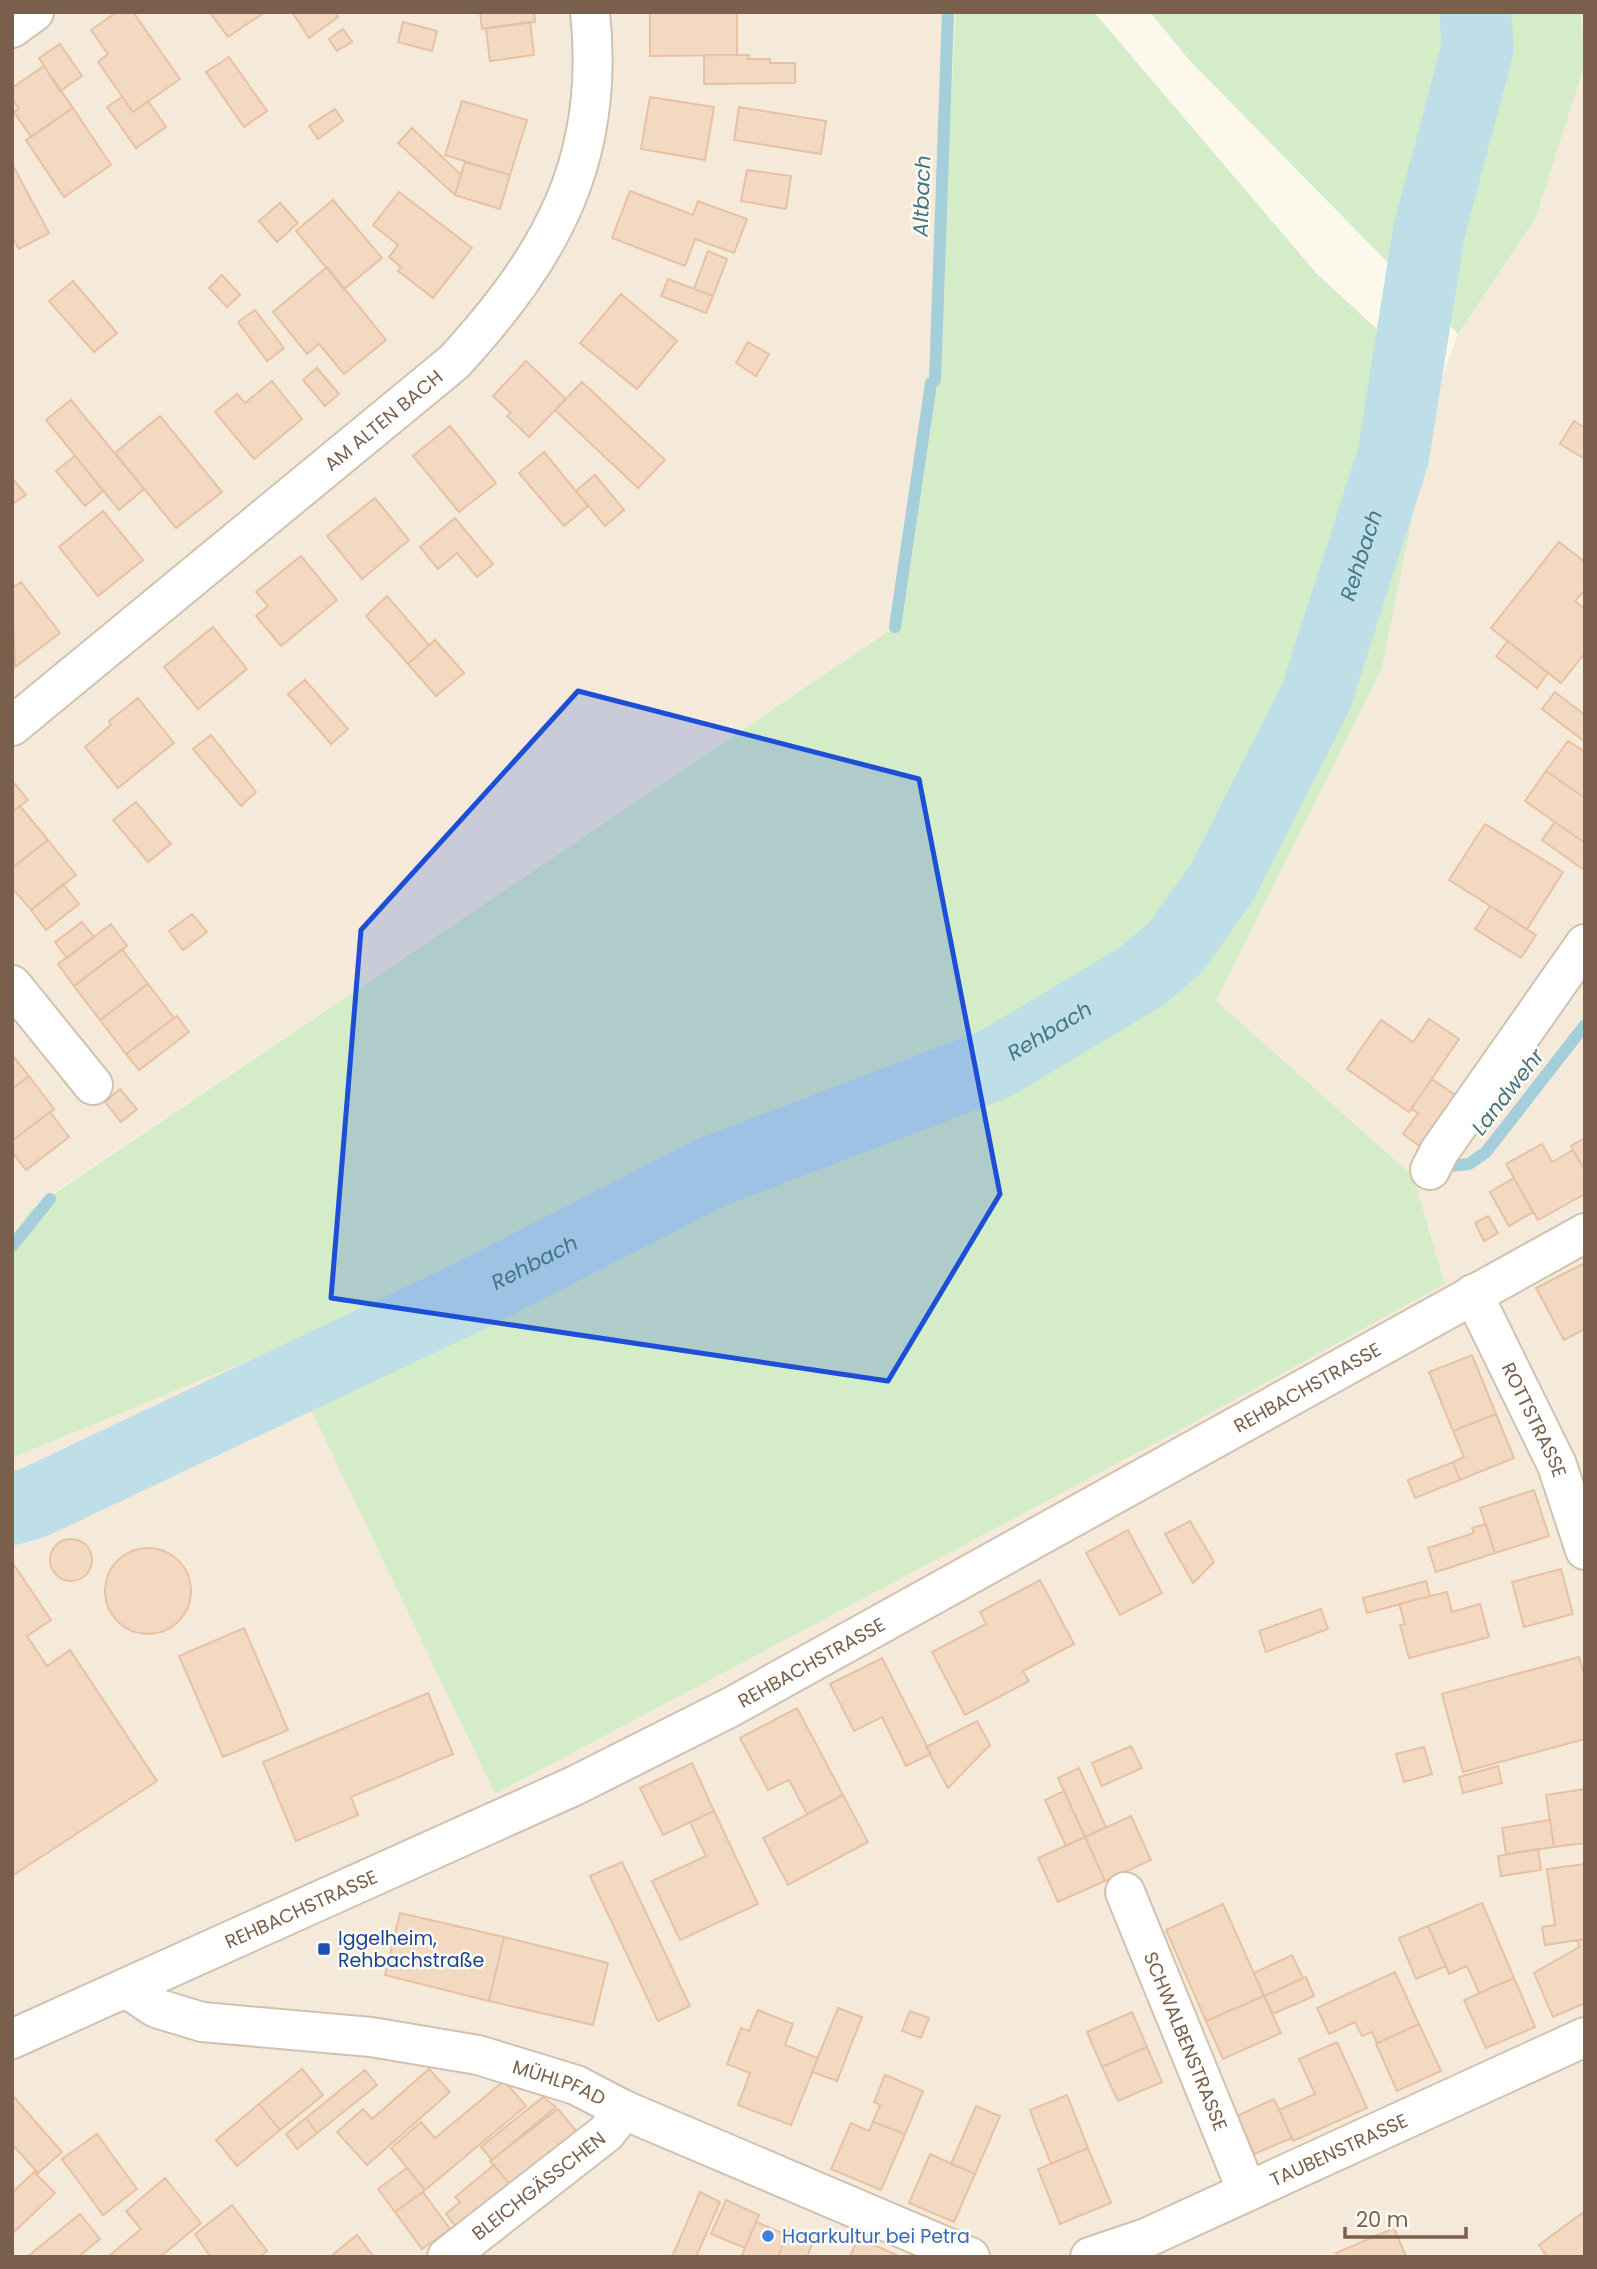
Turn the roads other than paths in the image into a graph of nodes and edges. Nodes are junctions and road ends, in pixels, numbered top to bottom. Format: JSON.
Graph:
{"nodes":[{"id":1,"x":34,"y":12,"type":"edge"},
{"id":2,"x":590,"y":12,"type":"edge"},
{"id":3,"x":12,"y":28,"type":"edge"},
{"id":4,"x":12,"y":726,"type":"edge"},
{"id":5,"x":1585,"y":944,"type":"edge"},
{"id":6,"x":12,"y":985,"type":"edge"},
{"id":7,"x":93,"y":1085,"type":"dead end"},
{"id":8,"x":1430,"y":1170,"type":"dead end"},
{"id":9,"x":1585,"y":1233,"type":"edge"},
{"id":10,"x":1473,"y":1294,"type":"junction"},
{"id":11,"x":1585,"y":1550,"type":"edge"},
{"id":12,"x":1125,"y":1892,"type":"dead end"},
{"id":13,"x":126,"y":1988,"type":"junction"},
{"id":14,"x":1585,"y":2038,"type":"edge"},
{"id":15,"x":12,"y":2039,"type":"edge"},
{"id":16,"x":624,"y":2110,"type":"junction"},
{"id":17,"x":1247,"y":2191,"type":"junction"},
{"id":18,"x":447,"y":2257,"type":"edge"},
{"id":19,"x":970,"y":2257,"type":"edge"},
{"id":20,"x":1090,"y":2257,"type":"edge"}],
"edges":[{"from":1,"to":3,"type":"street"},
{"from":2,"to":4,"type":"street","name":"AM ALTEN BACH"},
{"from":5,"to":8,"type":"street"},
{"from":6,"to":7,"type":"street"},
{"from":9,"to":10,"type":"street","name":"REHBACHSTRASSE"},
{"from":10,"to":11,"type":"street","name":"ROTTSTRASSE"},
{"from":10,"to":13,"type":"street","name":"REHBACHSTRASSE"},
{"from":12,"to":17,"type":"street","name":"SCHWALBENSTRASSE"},
{"from":13,"to":15,"type":"street","name":"REHBACHSTRASSE"},
{"from":13,"to":16,"type":"street","name":"MÜHLPFAD"},
{"from":14,"to":17,"type":"street","name":"TAUBENSTRASSE"},
{"from":16,"to":18,"type":"street","name":"BLEICHGÄSSCHEN"},
{"from":16,"to":19,"type":"street","name":"MÜHLPFAD"},
{"from":17,"to":20,"type":"street","name":"TAUBENSTRASSE"}]}
